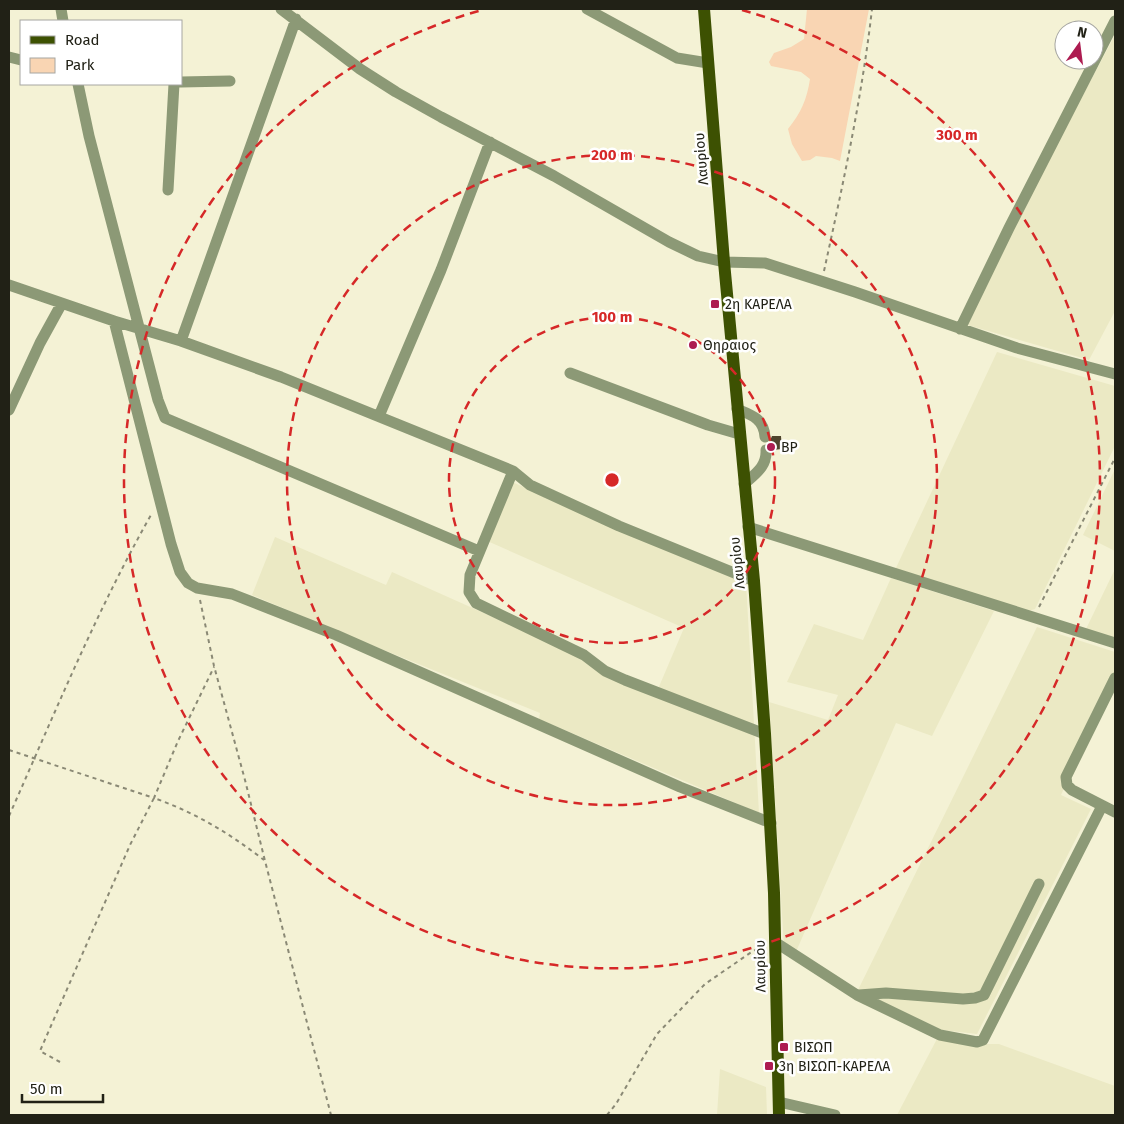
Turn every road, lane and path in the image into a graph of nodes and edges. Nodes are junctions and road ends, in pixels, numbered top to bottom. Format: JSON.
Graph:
{"nodes":[{"id":1,"x":281,"y":9,"type":"edge"},
{"id":2,"x":586,"y":9,"type":"edge"},
{"id":3,"x":704,"y":9,"type":"edge"},
{"id":4,"x":872,"y":9,"type":"edge"},
{"id":5,"x":602,"y":13,"type":"edge"},
{"id":6,"x":296,"y":19,"type":"junction"},
{"id":7,"x":1115,"y":21,"type":"edge"},
{"id":8,"x":708,"y":63,"type":"junction"},
{"id":9,"x":230,"y":80,"type":"dead end"},
{"id":10,"x":182,"y":82,"type":"edge"},
{"id":11,"x":78,"y":85,"type":"edge"},
{"id":12,"x":174,"y":85,"type":"edge"},
{"id":13,"x":490,"y":142,"type":"junction"},
{"id":14,"x":168,"y":190,"type":"dead end"},
{"id":15,"x":724,"y":262,"type":"junction"},
{"id":16,"x":822,"y":280,"type":"junction"},
{"id":17,"x":9,"y":285,"type":"edge"},
{"id":18,"x":62,"y":303,"type":"junction"},
{"id":19,"x":114,"y":322,"type":"junction"},
{"id":20,"x":960,"y":329,"type":"junction"},
{"id":21,"x":141,"y":330,"type":"junction"},
{"id":22,"x":181,"y":341,"type":"junction"},
{"id":23,"x":570,"y":373,"type":"dead end"},
{"id":24,"x":1115,"y":374,"type":"edge"},
{"id":25,"x":737,"y":409,"type":"junction"},
{"id":26,"x":9,"y":410,"type":"edge"},
{"id":27,"x":378,"y":416,"type":"junction"},
{"id":28,"x":739,"y":434,"type":"junction"},
{"id":29,"x":765,"y":437,"type":"dead end"},
{"id":30,"x":766,"y":450,"type":"dead end"},
{"id":31,"x":1115,"y":458,"type":"edge"},
{"id":32,"x":513,"y":471,"type":"junction"},
{"id":33,"x":744,"y":484,"type":"junction"},
{"id":34,"x":160,"y":501,"type":"junction"},
{"id":35,"x":748,"y":527,"type":"junction"},
{"id":36,"x":479,"y":550,"type":"junction"},
{"id":37,"x":754,"y":581,"type":"junction"},
{"id":38,"x":197,"y":588,"type":"junction"},
{"id":39,"x":1033,"y":618,"type":"junction"},
{"id":40,"x":1115,"y":643,"type":"edge"},
{"id":41,"x":214,"y":666,"type":"junction"},
{"id":42,"x":1115,"y":678,"type":"edge"},
{"id":43,"x":765,"y":734,"type":"junction"},
{"id":44,"x":9,"y":750,"type":"edge"},
{"id":45,"x":34,"y":759,"type":"junction"},
{"id":46,"x":154,"y":798,"type":"junction"},
{"id":47,"x":1102,"y":806,"type":"junction"},
{"id":48,"x":1115,"y":812,"type":"edge"},
{"id":49,"x":9,"y":816,"type":"edge"},
{"id":50,"x":771,"y":823,"type":"junction"},
{"id":51,"x":265,"y":861,"type":"junction"},
{"id":52,"x":1039,"y":884,"type":"dead end"},
{"id":53,"x":775,"y":942,"type":"junction"},
{"id":54,"x":857,"y":996,"type":"junction"},
{"id":55,"x":60,"y":1062,"type":"dead end"},
{"id":56,"x":779,"y":1102,"type":"junction"},
{"id":57,"x":331,"y":1115,"type":"edge"},
{"id":58,"x":607,"y":1115,"type":"edge"},
{"id":59,"x":779,"y":1115,"type":"edge"},
{"id":60,"x":835,"y":1115,"type":"edge"}],
"edges":[{"from":1,"to":6,"type":"street"},
{"from":2,"to":5,"type":"street"},
{"from":3,"to":8,"type":"main road","name":"Λαυρίου"},
{"from":4,"to":16,"type":"path"},
{"from":5,"to":8,"type":"street"},
{"from":6,"to":13,"type":"street"},
{"from":6,"to":22,"type":"street"},
{"from":7,"to":20,"type":"street"},
{"from":8,"to":15,"type":"main road","name":"Λαυρίου"},
{"from":9,"to":10,"type":"street"},
{"from":11,"to":21,"type":"street"},
{"from":12,"to":14,"type":"street"},
{"from":13,"to":15,"type":"street"},
{"from":13,"to":27,"type":"street"},
{"from":15,"to":16,"type":"street"},
{"from":15,"to":25,"type":"main road","name":"Λαυρίου"},
{"from":16,"to":20,"type":"street"},
{"from":17,"to":18,"type":"street"},
{"from":18,"to":19,"type":"street"},
{"from":18,"to":26,"type":"street"},
{"from":19,"to":21,"type":"street"},
{"from":19,"to":34,"type":"street"},
{"from":20,"to":24,"type":"street"},
{"from":21,"to":22,"type":"street"},
{"from":21,"to":36,"type":"street"},
{"from":22,"to":27,"type":"street"},
{"from":23,"to":28,"type":"street"},
{"from":25,"to":28,"type":"main road","name":"Λαυρίου"},
{"from":25,"to":29,"type":"street"},
{"from":27,"to":32,"type":"street"},
{"from":28,"to":33,"type":"main road","name":"Λαυρίου"},
{"from":30,"to":33,"type":"street"},
{"from":31,"to":39,"type":"path"},
{"from":32,"to":36,"type":"street"},
{"from":32,"to":37,"type":"street"},
{"from":33,"to":35,"type":"main road","name":"Λαυρίου"},
{"from":34,"to":38,"type":"street"},
{"from":34,"to":45,"type":"path"},
{"from":35,"to":37,"type":"main road","name":"Λαυρίου"},
{"from":35,"to":39,"type":"street"},
{"from":36,"to":43,"type":"street"},
{"from":37,"to":43,"type":"main road","name":"Λαυρίου"},
{"from":38,"to":41,"type":"path"},
{"from":38,"to":50,"type":"street"},
{"from":39,"to":40,"type":"street"},
{"from":41,"to":46,"type":"path"},
{"from":41,"to":51,"type":"path"},
{"from":42,"to":47,"type":"street"},
{"from":43,"to":50,"type":"main road","name":"Λαυρίου"},
{"from":44,"to":45,"type":"path"},
{"from":45,"to":46,"type":"path"},
{"from":45,"to":49,"type":"path"},
{"from":46,"to":51,"type":"path"},
{"from":46,"to":55,"type":"path"},
{"from":47,"to":48,"type":"street"},
{"from":47,"to":54,"type":"street"},
{"from":50,"to":53,"type":"main road","name":"Λαυρίου"},
{"from":51,"to":57,"type":"path"},
{"from":52,"to":54,"type":"street"},
{"from":53,"to":54,"type":"street"},
{"from":53,"to":56,"type":"main road","name":"Λαυρίου"},
{"from":53,"to":58,"type":"path"},
{"from":56,"to":59,"type":"main road","name":"Λαυρίου"},
{"from":56,"to":60,"type":"street"}]}
